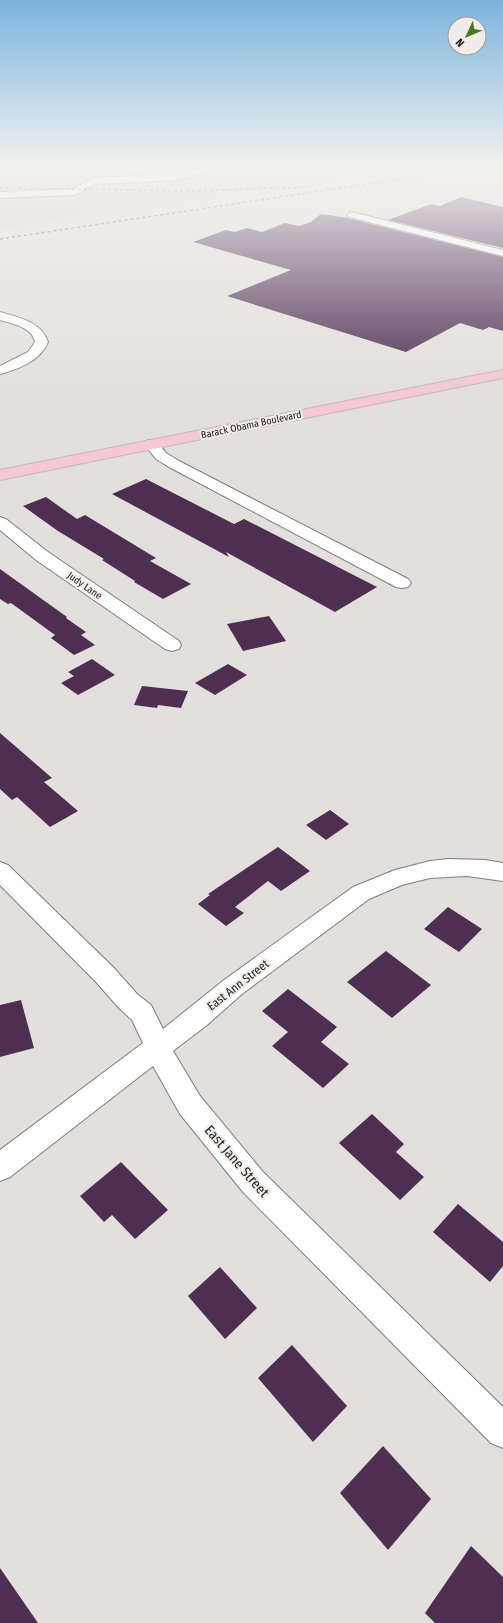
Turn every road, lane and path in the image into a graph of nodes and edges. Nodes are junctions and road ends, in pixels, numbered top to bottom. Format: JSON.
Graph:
{"nodes":[{"id":1,"x":458,"y":242,"type":"edge"},
{"id":2,"x":503,"y":253,"type":"edge"},
{"id":3,"x":0,"y":316,"type":"edge"},
{"id":4,"x":0,"y":370,"type":"edge"},
{"id":5,"x":503,"y":374,"type":"edge"},
{"id":6,"x":151,"y":444,"type":"junction"},
{"id":7,"x":0,"y":475,"type":"edge"},
{"id":8,"x":0,"y":522,"type":"edge"},
{"id":9,"x":402,"y":583,"type":"dead end"},
{"id":10,"x":172,"y":645,"type":"dead end"},
{"id":11,"x":0,"y":870,"type":"edge"},
{"id":12,"x":503,"y":872,"type":"edge"},
{"id":13,"x":158,"y":1046,"type":"junction"},
{"id":14,"x":0,"y":1167,"type":"edge"},
{"id":15,"x":503,"y":1431,"type":"edge"}],
"edges":[{"from":1,"to":2,"type":"street"},
{"from":3,"to":4,"type":"street"},
{"from":5,"to":6,"type":"main road","name":"Barack Obama Boulevard"},
{"from":6,"to":7,"type":"main road","name":"Barack Obama Boulevard"},
{"from":6,"to":9,"type":"street"},
{"from":8,"to":10,"type":"street","name":"Judy Lane"},
{"from":11,"to":13,"type":"street","name":"East Jane Street"},
{"from":12,"to":13,"type":"street","name":"East Ann Street"},
{"from":13,"to":14,"type":"street","name":"East Ann Street"},
{"from":13,"to":15,"type":"street","name":"East Jane Street"}]}
